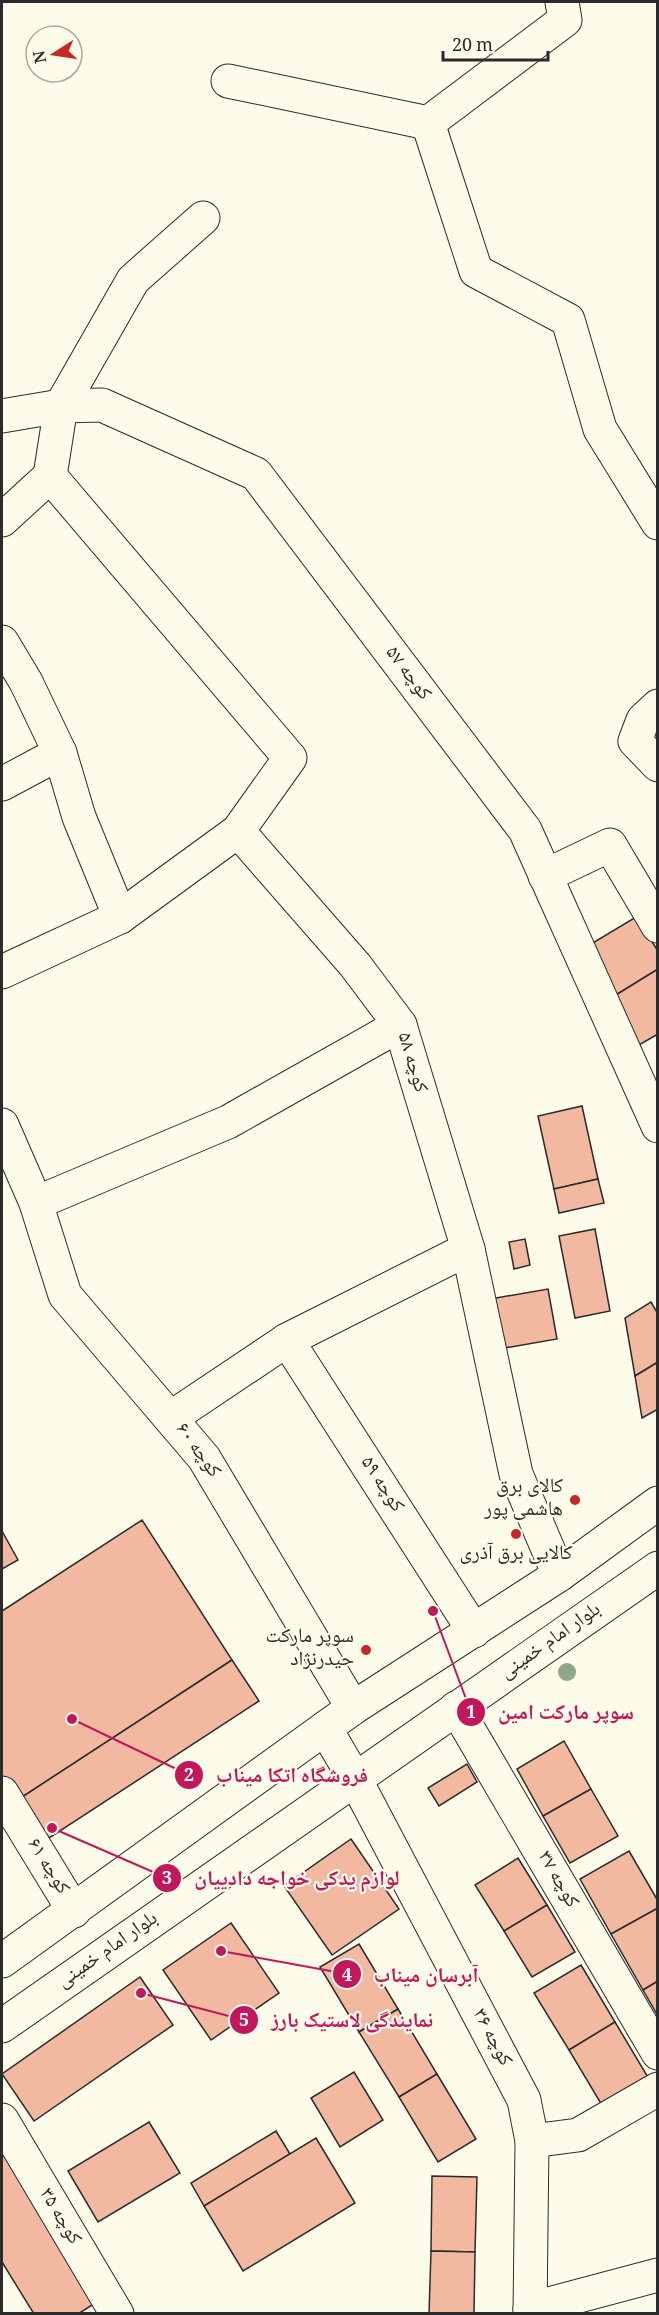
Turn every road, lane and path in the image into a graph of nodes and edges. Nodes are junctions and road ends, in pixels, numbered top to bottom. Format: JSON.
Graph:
{"nodes":[{"id":1,"x":562,"y":2,"type":"edge"},
{"id":2,"x":228,"y":81,"type":"dead end"},
{"id":3,"x":428,"y":123,"type":"junction"},
{"id":4,"x":203,"y":218,"type":"dead end"},
{"id":5,"x":61,"y":406,"type":"junction"},
{"id":6,"x":2,"y":416,"type":"edge"},
{"id":7,"x":50,"y":476,"type":"junction"},
{"id":8,"x":2,"y":520,"type":"edge"},
{"id":9,"x":657,"y":523,"type":"edge"},
{"id":10,"x":2,"y":642,"type":"edge"},
{"id":11,"x":657,"y":706,"type":"edge"},
{"id":12,"x":60,"y":753,"type":"junction"},
{"id":13,"x":657,"y":765,"type":"edge"},
{"id":14,"x":2,"y":784,"type":"edge"},
{"id":15,"x":238,"y":831,"type":"junction"},
{"id":16,"x":545,"y":876,"type":"junction"},
{"id":17,"x":120,"y":916,"type":"junction"},
{"id":18,"x":657,"y":926,"type":"edge"},
{"id":19,"x":2,"y":972,"type":"edge"},
{"id":20,"x":400,"y":1025,"type":"junction"},
{"id":21,"x":2,"y":1125,"type":"edge"},
{"id":22,"x":657,"y":1126,"type":"edge"},
{"id":23,"x":36,"y":1203,"type":"junction"},
{"id":24,"x":468,"y":1249,"type":"junction"},
{"id":25,"x":287,"y":1340,"type":"junction"},
{"id":26,"x":172,"y":1417,"type":"junction"},
{"id":27,"x":657,"y":1503,"type":"edge"},
{"id":28,"x":657,"y":1568,"type":"edge"},
{"id":29,"x":559,"y":1575,"type":"junction"},
{"id":30,"x":474,"y":1631,"type":"junction"},
{"id":31,"x":353,"y":1707,"type":"junction"},
{"id":32,"x":456,"y":1708,"type":"junction"},
{"id":33,"x":326,"y":1728,"type":"junction"},
{"id":34,"x":355,"y":1779,"type":"junction"},
{"id":35,"x":2,"y":1793,"type":"edge"},
{"id":36,"x":74,"y":1911,"type":"junction"},
{"id":37,"x":2,"y":1961,"type":"edge"},
{"id":38,"x":2,"y":2026,"type":"edge"},
{"id":39,"x":657,"y":2053,"type":"edge"},
{"id":40,"x":657,"y":2089,"type":"edge"},
{"id":41,"x":2,"y":2120,"type":"edge"},
{"id":42,"x":532,"y":2141,"type":"junction"},
{"id":43,"x":657,"y":2275,"type":"edge"},
{"id":44,"x":530,"y":2311,"type":"edge"},
{"id":45,"x":117,"y":2313,"type":"edge"}],
"edges":[{"from":1,"to":3,"type":"street"},
{"from":2,"to":3,"type":"street"},
{"from":3,"to":9,"type":"street"},
{"from":4,"to":5,"type":"street"},
{"from":5,"to":6,"type":"street","name":"کوچه ۵۷"},
{"from":5,"to":7,"type":"street"},
{"from":5,"to":16,"type":"street","name":"کوچه ۵۷"},
{"from":7,"to":8,"type":"street"},
{"from":7,"to":15,"type":"street"},
{"from":10,"to":12,"type":"street"},
{"from":11,"to":13,"type":"street"},
{"from":12,"to":14,"type":"street"},
{"from":12,"to":17,"type":"street"},
{"from":15,"to":17,"type":"street"},
{"from":15,"to":20,"type":"street","name":"کوچه ۵۸"},
{"from":16,"to":18,"type":"street"},
{"from":16,"to":22,"type":"street","name":"کوچه ۵۷"},
{"from":17,"to":19,"type":"street"},
{"from":20,"to":23,"type":"street"},
{"from":20,"to":24,"type":"street","name":"کوچه ۵۸"},
{"from":21,"to":23,"type":"street","name":"کوچه ۶۰"},
{"from":23,"to":26,"type":"street","name":"کوچه ۶۰"},
{"from":24,"to":25,"type":"street"},
{"from":24,"to":29,"type":"street","name":"کوچه ۵۸"},
{"from":25,"to":26,"type":"street"},
{"from":25,"to":30,"type":"street","name":"کوچه ۵۹"},
{"from":26,"to":31,"type":"street","name":"کوچه ۶۰"},
{"from":27,"to":29,"type":"street"},
{"from":28,"to":32,"type":"street","name":"بلوار امام خمینی"},
{"from":29,"to":30,"type":"street"},
{"from":30,"to":31,"type":"street"},
{"from":31,"to":33,"type":"street"},
{"from":32,"to":34,"type":"street","name":"بلوار امام خمینی"},
{"from":32,"to":39,"type":"street","name":"کوچه ۳۷"},
{"from":33,"to":34,"type":"street","name":"کوچه ۳۶"},
{"from":33,"to":36,"type":"street"},
{"from":34,"to":38,"type":"street","name":"بلوار امام خمینی"},
{"from":34,"to":42,"type":"street","name":"کوچه ۳۶"},
{"from":35,"to":36,"type":"street","name":"کوچه ۶۱"},
{"from":36,"to":37,"type":"street"},
{"from":40,"to":42,"type":"street"},
{"from":41,"to":45,"type":"street","name":"کوچه ۳۵"},
{"from":42,"to":44,"type":"street","name":"کوچه ۳۶"},
{"from":43,"to":44,"type":"street"}]}
